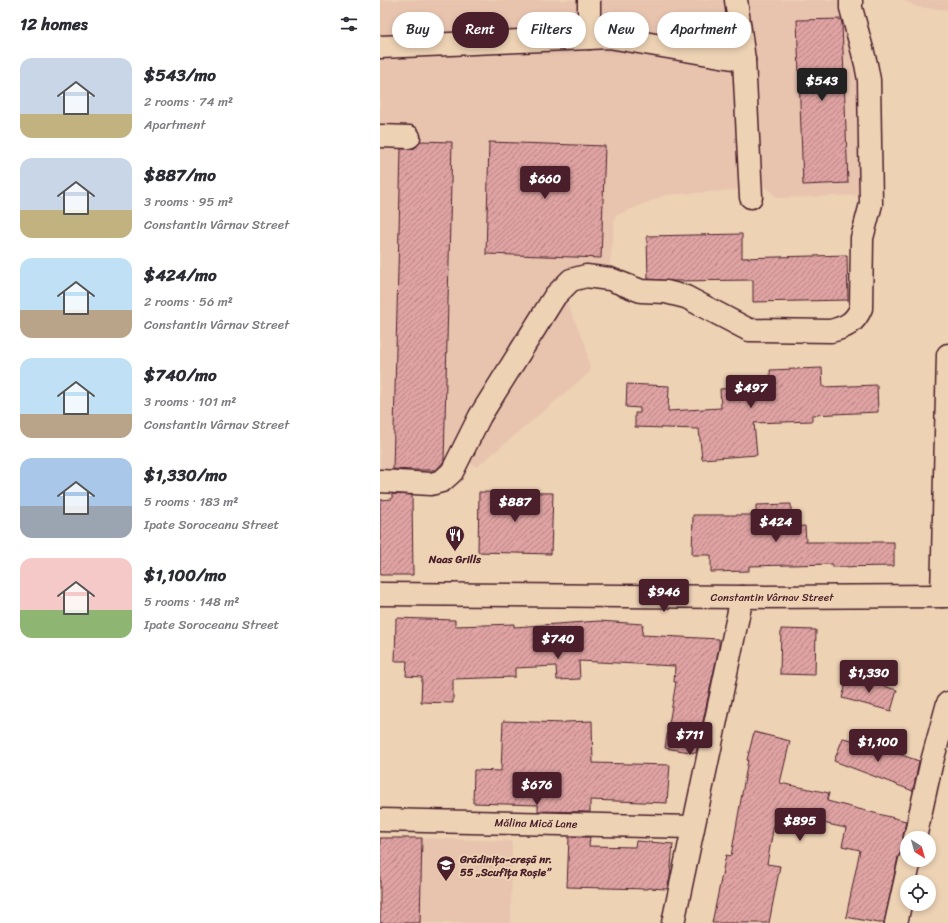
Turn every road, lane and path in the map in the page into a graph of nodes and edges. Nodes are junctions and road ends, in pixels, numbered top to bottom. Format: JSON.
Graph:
{"nodes":[{"id":1,"x":589,"y":0,"type":"edge"},
{"id":2,"x":736,"y":0,"type":"edge"},
{"id":3,"x":851,"y":0,"type":"edge"},
{"id":4,"x":590,"y":38,"type":"junction"},
{"id":5,"x":380,"y":47,"type":"edge"},
{"id":6,"x":744,"y":60,"type":"junction"},
{"id":7,"x":380,"y":136,"type":"edge"},
{"id":8,"x":409,"y":136,"type":"dead end"},
{"id":9,"x":751,"y":197,"type":"dead end"},
{"id":10,"x":948,"y":355,"type":"edge"},
{"id":11,"x":380,"y":481,"type":"edge"},
{"id":12,"x":380,"y":594,"type":"edge"},
{"id":13,"x":945,"y":596,"type":"edge"},
{"id":14,"x":742,"y":597,"type":"junction"},
{"id":15,"x":948,"y":703,"type":"edge"},
{"id":16,"x":380,"y":820,"type":"edge"},
{"id":17,"x":692,"y":827,"type":"junction"},
{"id":18,"x":917,"y":831,"type":"edge"},
{"id":19,"x":908,"y":867,"type":"edge"},
{"id":20,"x":673,"y":923,"type":"edge"},
{"id":21,"x":896,"y":923,"type":"edge"}],
"edges":[{"from":1,"to":4,"type":"street"},
{"from":2,"to":6,"type":"street"},
{"from":3,"to":11,"type":"street"},
{"from":4,"to":5,"type":"street"},
{"from":4,"to":6,"type":"street"},
{"from":6,"to":9,"type":"street"},
{"from":7,"to":8,"type":"street"},
{"from":10,"to":13,"type":"street"},
{"from":12,"to":14,"type":"street","name":"Constantin Vârnav Street"},
{"from":13,"to":14,"type":"street","name":"Constantin Vârnav Street"},
{"from":14,"to":17,"type":"street"},
{"from":15,"to":18,"type":"street"},
{"from":16,"to":17,"type":"street","name":"Mălina Mică Lane"},
{"from":17,"to":20,"type":"street"},
{"from":19,"to":21,"type":"street"}]}
